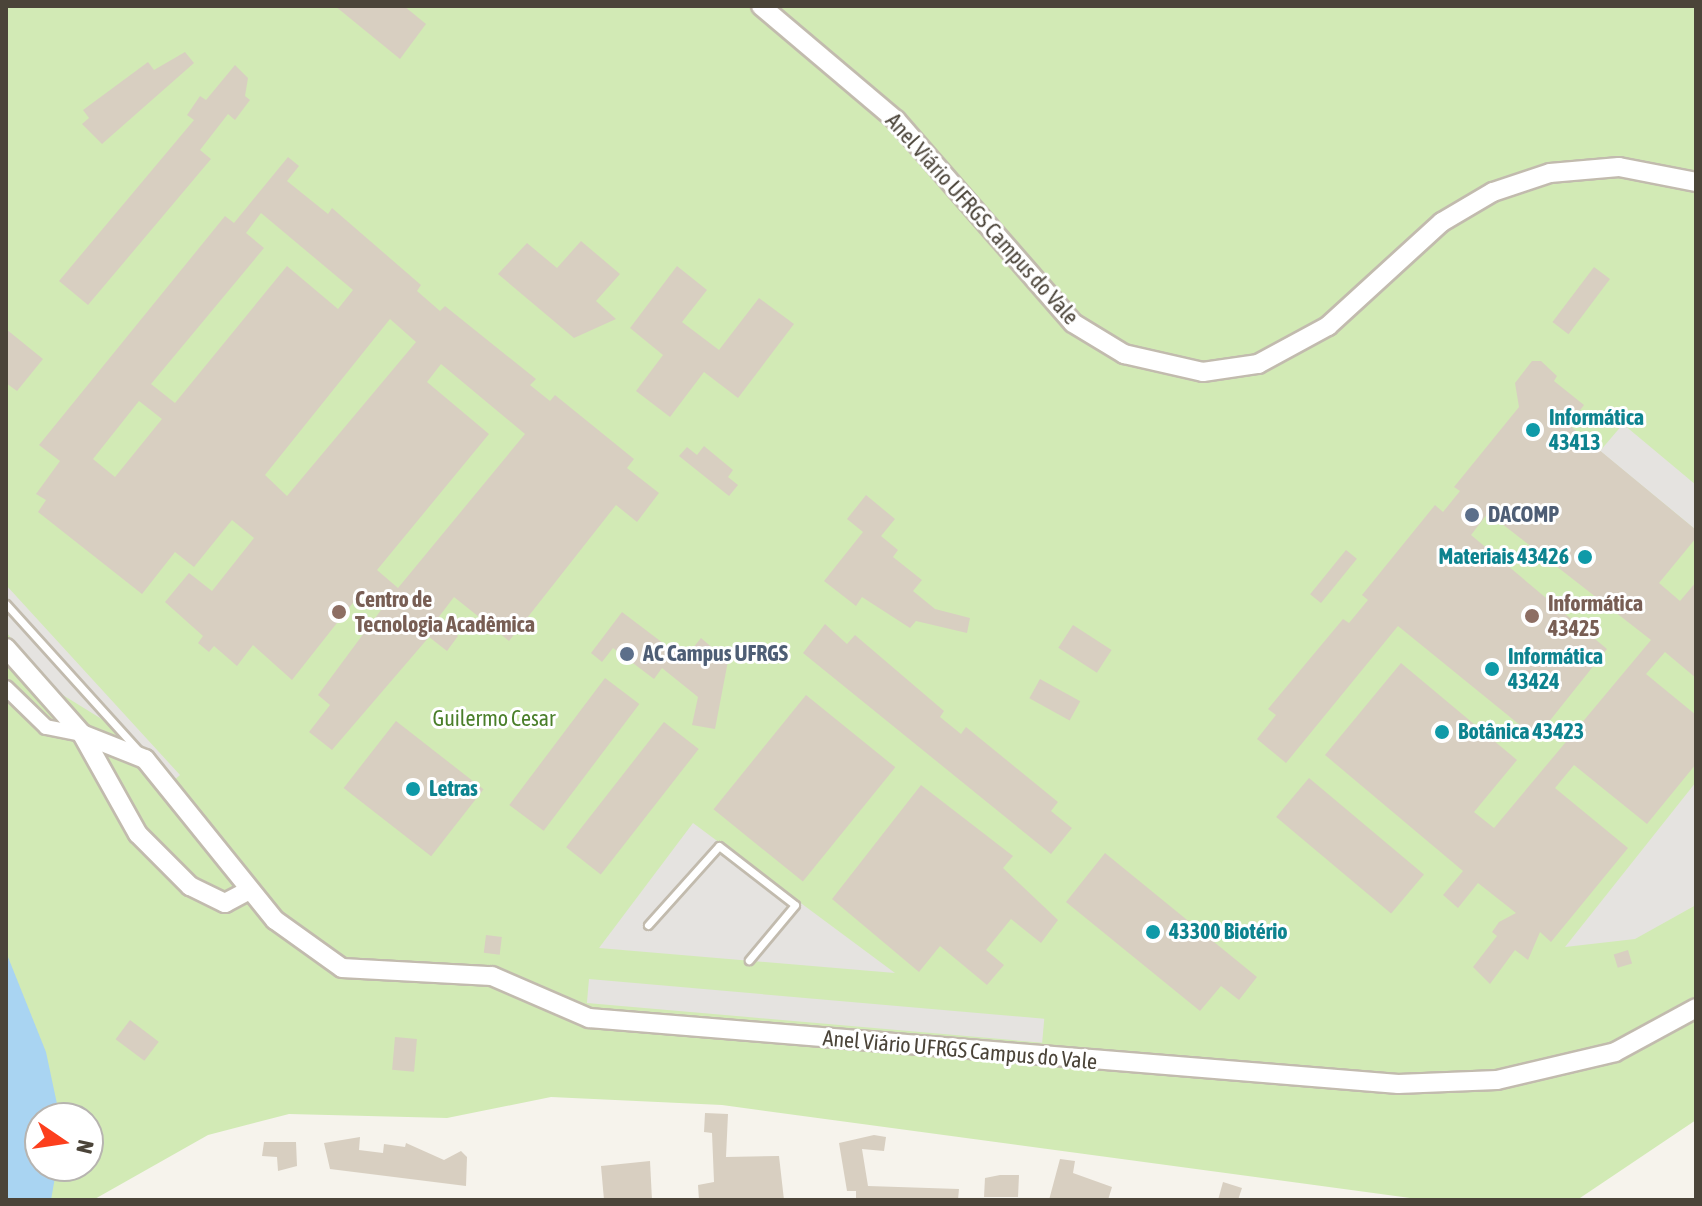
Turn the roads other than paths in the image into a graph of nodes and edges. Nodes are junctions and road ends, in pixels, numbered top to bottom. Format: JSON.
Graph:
{"nodes":[{"id":1,"x":761,"y":6,"type":"edge"},
{"id":2,"x":1696,"y":182,"type":"edge"},
{"id":3,"x":6,"y":604,"type":"edge"},
{"id":4,"x":6,"y":648,"type":"edge"},
{"id":5,"x":6,"y":688,"type":"edge"},
{"id":6,"x":82,"y":734,"type":"junction"},
{"id":7,"x":145,"y":759,"type":"junction"},
{"id":8,"x":249,"y":890,"type":"junction"},
{"id":9,"x":648,"y":925,"type":"dead end"},
{"id":10,"x":749,"y":960,"type":"dead end"},
{"id":11,"x":1696,"y":1008,"type":"edge"}],
"edges":[{"from":1,"to":2,"type":"street","name":"Anel Viário UFRGS Campus do Vale"},
{"from":3,"to":7,"type":"lane"},
{"from":4,"to":6,"type":"street","name":"Anel Viário UFRGS Campus do Vale"},
{"from":5,"to":6,"type":"street"},
{"from":6,"to":7,"type":"street","name":"Anel Viário UFRGS Campus do Vale"},
{"from":6,"to":8,"type":"street","name":"Anel Viário UFRGS Campus do Vale"},
{"from":7,"to":8,"type":"street","name":"Anel Viário UFRGS Campus do Vale"},
{"from":8,"to":11,"type":"street","name":"Anel Viário UFRGS Campus do Vale"},
{"from":9,"to":10,"type":"lane"}]}
